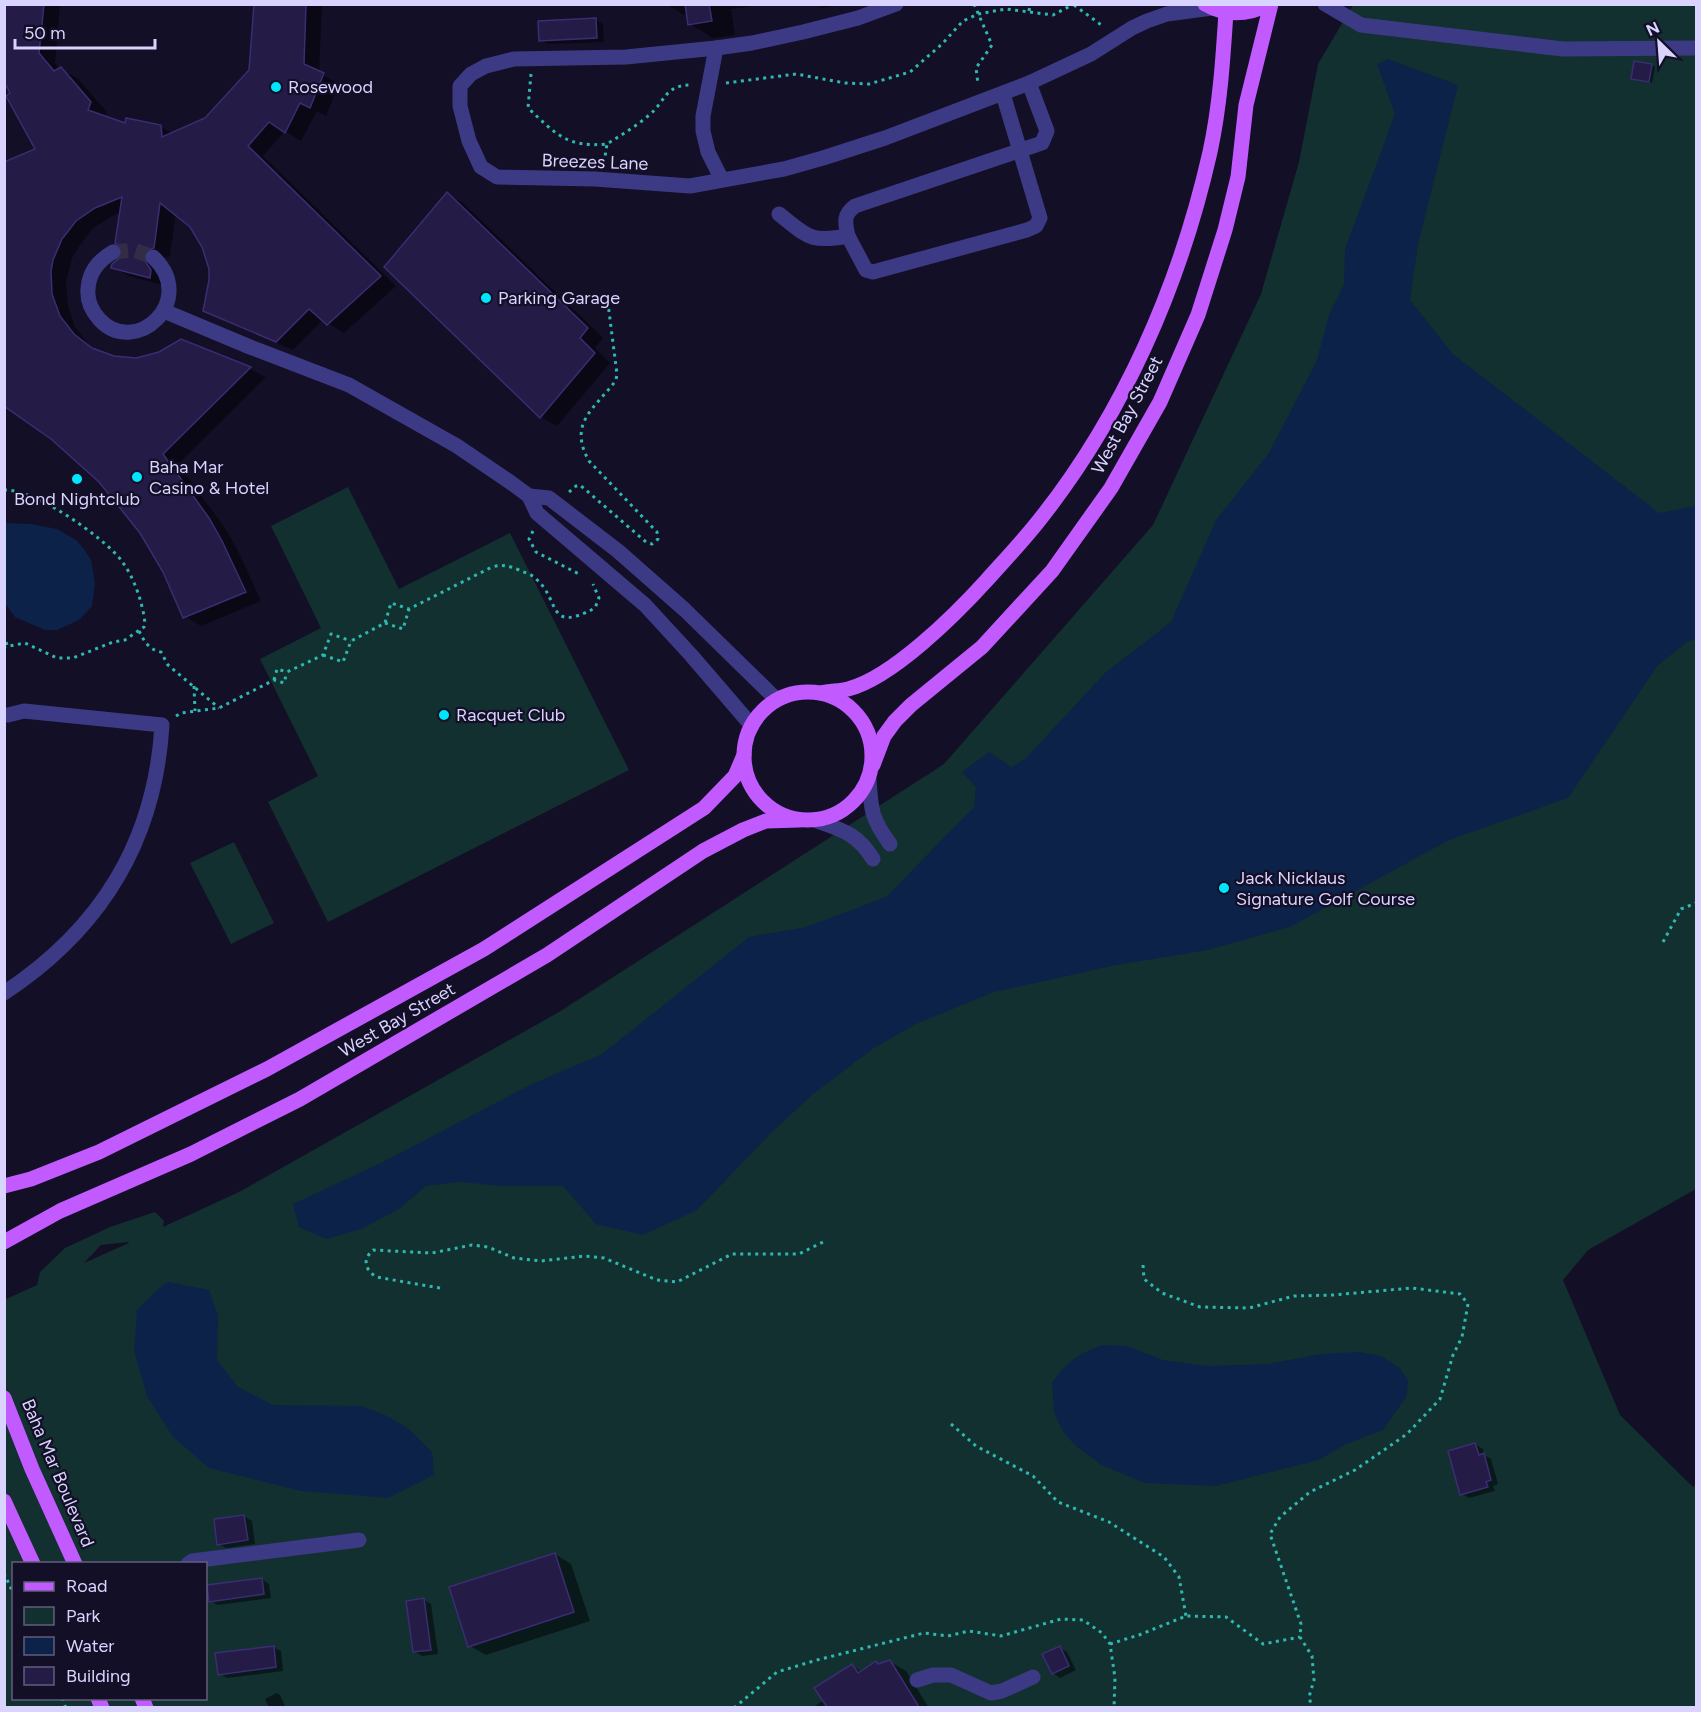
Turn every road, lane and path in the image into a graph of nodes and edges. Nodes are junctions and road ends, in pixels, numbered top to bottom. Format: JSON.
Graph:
{"nodes":[{"id":1,"x":896,"y":4,"type":"edge"},
{"id":2,"x":974,"y":4,"type":"edge"},
{"id":3,"x":1030,"y":4,"type":"edge"},
{"id":4,"x":1270,"y":4,"type":"edge"},
{"id":5,"x":1324,"y":4,"type":"edge"},
{"id":6,"x":1074,"y":5,"type":"edge"},
{"id":7,"x":1214,"y":8,"type":"edge"},
{"id":8,"x":1029,"y":11,"type":"junction"},
{"id":9,"x":978,"y":14,"type":"junction"},
{"id":10,"x":1115,"y":39,"type":"junction"},
{"id":11,"x":716,"y":48,"type":"junction"},
{"id":12,"x":1696,"y":48,"type":"edge"},
{"id":13,"x":533,"y":57,"type":"junction"},
{"id":14,"x":1029,"y":83,"type":"junction"},
{"id":15,"x":709,"y":85,"type":"junction"},
{"id":16,"x":1003,"y":94,"type":"junction"},
{"id":17,"x":980,"y":101,"type":"junction"},
{"id":18,"x":1020,"y":151,"type":"junction"},
{"id":19,"x":722,"y":180,"type":"junction"},
{"id":20,"x":779,"y":214,"type":"dead end"},
{"id":21,"x":848,"y":236,"type":"junction"},
{"id":22,"x":114,"y":252,"type":"dead end"},
{"id":23,"x":153,"y":258,"type":"dead end"},
{"id":24,"x":607,"y":296,"type":"dead end"},
{"id":25,"x":164,"y":311,"type":"junction"},
{"id":26,"x":4,"y":490,"type":"edge"},
{"id":27,"x":529,"y":496,"type":"junction"},
{"id":28,"x":556,"y":503,"type":"junction"},
{"id":29,"x":551,"y":525,"type":"junction"},
{"id":30,"x":409,"y":609,"type":"junction"},
{"id":31,"x":385,"y":623,"type":"junction"},
{"id":32,"x":139,"y":631,"type":"junction"},
{"id":33,"x":4,"y":635,"type":"edge"},
{"id":34,"x":351,"y":641,"type":"junction"},
{"id":35,"x":6,"y":646,"type":"edge"},
{"id":36,"x":323,"y":655,"type":"junction"},
{"id":37,"x":287,"y":672,"type":"junction"},
{"id":38,"x":274,"y":681,"type":"junction"},
{"id":39,"x":194,"y":686,"type":"junction"},
{"id":40,"x":821,"y":693,"type":"junction"},
{"id":41,"x":777,"y":700,"type":"junction"},
{"id":42,"x":219,"y":708,"type":"junction"},
{"id":43,"x":195,"y":711,"type":"junction"},
{"id":44,"x":8,"y":715,"type":"dead end"},
{"id":45,"x":162,"y":725,"type":"junction"},
{"id":46,"x":752,"y":726,"type":"junction"},
{"id":47,"x":744,"y":755,"type":"junction"},
{"id":48,"x":871,"y":772,"type":"junction"},
{"id":49,"x":807,"y":820,"type":"junction"},
{"id":50,"x":890,"y":844,"type":"dead end"},
{"id":51,"x":873,"y":859,"type":"dead end"},
{"id":52,"x":1696,"y":903,"type":"edge"},
{"id":53,"x":1663,"y":942,"type":"dead end"},
{"id":54,"x":7,"y":987,"type":"edge"},
{"id":55,"x":4,"y":1186,"type":"edge"},
{"id":56,"x":825,"y":1241,"type":"dead end"},
{"id":57,"x":4,"y":1242,"type":"edge"},
{"id":58,"x":1143,"y":1265,"type":"dead end"},
{"id":59,"x":440,"y":1288,"type":"dead end"},
{"id":60,"x":4,"y":1398,"type":"edge"},
{"id":61,"x":951,"y":1424,"type":"dead end"},
{"id":62,"x":4,"y":1502,"type":"edge"},
{"id":63,"x":359,"y":1540,"type":"dead end"},
{"id":64,"x":33,"y":1562,"type":"edge"},
{"id":65,"x":75,"y":1562,"type":"edge"},
{"id":66,"x":190,"y":1562,"type":"edge"},
{"id":67,"x":4,"y":1573,"type":"edge"},
{"id":68,"x":12,"y":1591,"type":"edge"},
{"id":69,"x":1186,"y":1616,"type":"junction"},
{"id":70,"x":1300,"y":1637,"type":"junction"},
{"id":71,"x":1110,"y":1644,"type":"junction"},
{"id":72,"x":1033,"y":1677,"type":"dead end"},
{"id":73,"x":917,"y":1680,"type":"dead end"},
{"id":74,"x":734,"y":1707,"type":"edge"},
{"id":75,"x":1114,"y":1707,"type":"edge"},
{"id":76,"x":1312,"y":1707,"type":"edge"}],
"edges":[{"from":1,"to":11,"type":"street","name":"Breezes Lane"},
{"from":2,"to":9,"type":"path"},
{"from":3,"to":8,"type":"path"},
{"from":4,"to":7,"type":"main road"},
{"from":4,"to":48,"type":"main road","name":"West Bay Street"},
{"from":5,"to":12,"type":"street"},
{"from":6,"to":8,"type":"path"},
{"from":6,"to":10,"type":"path"},
{"from":7,"to":10,"type":"street","name":"Breezes Lane"},
{"from":7,"to":40,"type":"main road","name":"West Bay Street"},
{"from":8,"to":9,"type":"path"},
{"from":9,"to":15,"type":"path"},
{"from":9,"to":17,"type":"path"},
{"from":10,"to":14,"type":"street","name":"Breezes Lane"},
{"from":11,"to":13,"type":"street","name":"Breezes Lane"},
{"from":11,"to":15,"type":"street"},
{"from":13,"to":15,"type":"path"},
{"from":13,"to":19,"type":"street","name":"Breezes Lane"},
{"from":14,"to":16,"type":"street","name":"Breezes Lane"},
{"from":14,"to":18,"type":"street"},
{"from":15,"to":19,"type":"street"},
{"from":16,"to":17,"type":"street","name":"Breezes Lane"},
{"from":16,"to":18,"type":"street"},
{"from":17,"to":19,"type":"street","name":"Breezes Lane"},
{"from":18,"to":21,"type":"street"},
{"from":18,"to":21,"type":"street"},
{"from":20,"to":21,"type":"street"},
{"from":22,"to":25,"type":"street"},
{"from":23,"to":25,"type":"street"},
{"from":24,"to":28,"type":"path"},
{"from":25,"to":27,"type":"street"},
{"from":26,"to":32,"type":"path"},
{"from":27,"to":28,"type":"street"},
{"from":27,"to":29,"type":"street"},
{"from":28,"to":41,"type":"street"},
{"from":29,"to":30,"type":"path"},
{"from":29,"to":46,"type":"street"},
{"from":30,"to":31,"type":"path"},
{"from":30,"to":31,"type":"path"},
{"from":31,"to":34,"type":"path"},
{"from":32,"to":35,"type":"path"},
{"from":32,"to":39,"type":"path"},
{"from":33,"to":35,"type":"path"},
{"from":34,"to":36,"type":"path"},
{"from":34,"to":36,"type":"path"},
{"from":36,"to":37,"type":"path"},
{"from":37,"to":38,"type":"path"},
{"from":37,"to":38,"type":"path"},
{"from":38,"to":42,"type":"path"},
{"from":39,"to":42,"type":"path"},
{"from":39,"to":43,"type":"path"},
{"from":40,"to":41,"type":"main road"},
{"from":40,"to":48,"type":"main road"},
{"from":41,"to":46,"type":"main road"},
{"from":42,"to":43,"type":"path"},
{"from":43,"to":45,"type":"path"},
{"from":44,"to":45,"type":"street"},
{"from":45,"to":54,"type":"street"},
{"from":46,"to":47,"type":"main road"},
{"from":47,"to":49,"type":"main road"},
{"from":47,"to":55,"type":"main road","name":"West Bay Street"},
{"from":48,"to":49,"type":"main road"},
{"from":48,"to":50,"type":"street"},
{"from":49,"to":51,"type":"street"},
{"from":49,"to":57,"type":"main road","name":"West Bay Street"},
{"from":52,"to":53,"type":"path"},
{"from":56,"to":59,"type":"path"},
{"from":58,"to":70,"type":"path"},
{"from":60,"to":65,"type":"main road","name":"Baha Mar Boulevard"},
{"from":61,"to":69,"type":"path"},
{"from":62,"to":64,"type":"main road"},
{"from":63,"to":66,"type":"street"},
{"from":67,"to":68,"type":"path"},
{"from":69,"to":70,"type":"path"},
{"from":69,"to":71,"type":"path"},
{"from":70,"to":76,"type":"path"},
{"from":71,"to":74,"type":"path"},
{"from":71,"to":75,"type":"path"},
{"from":72,"to":73,"type":"street"}]}
